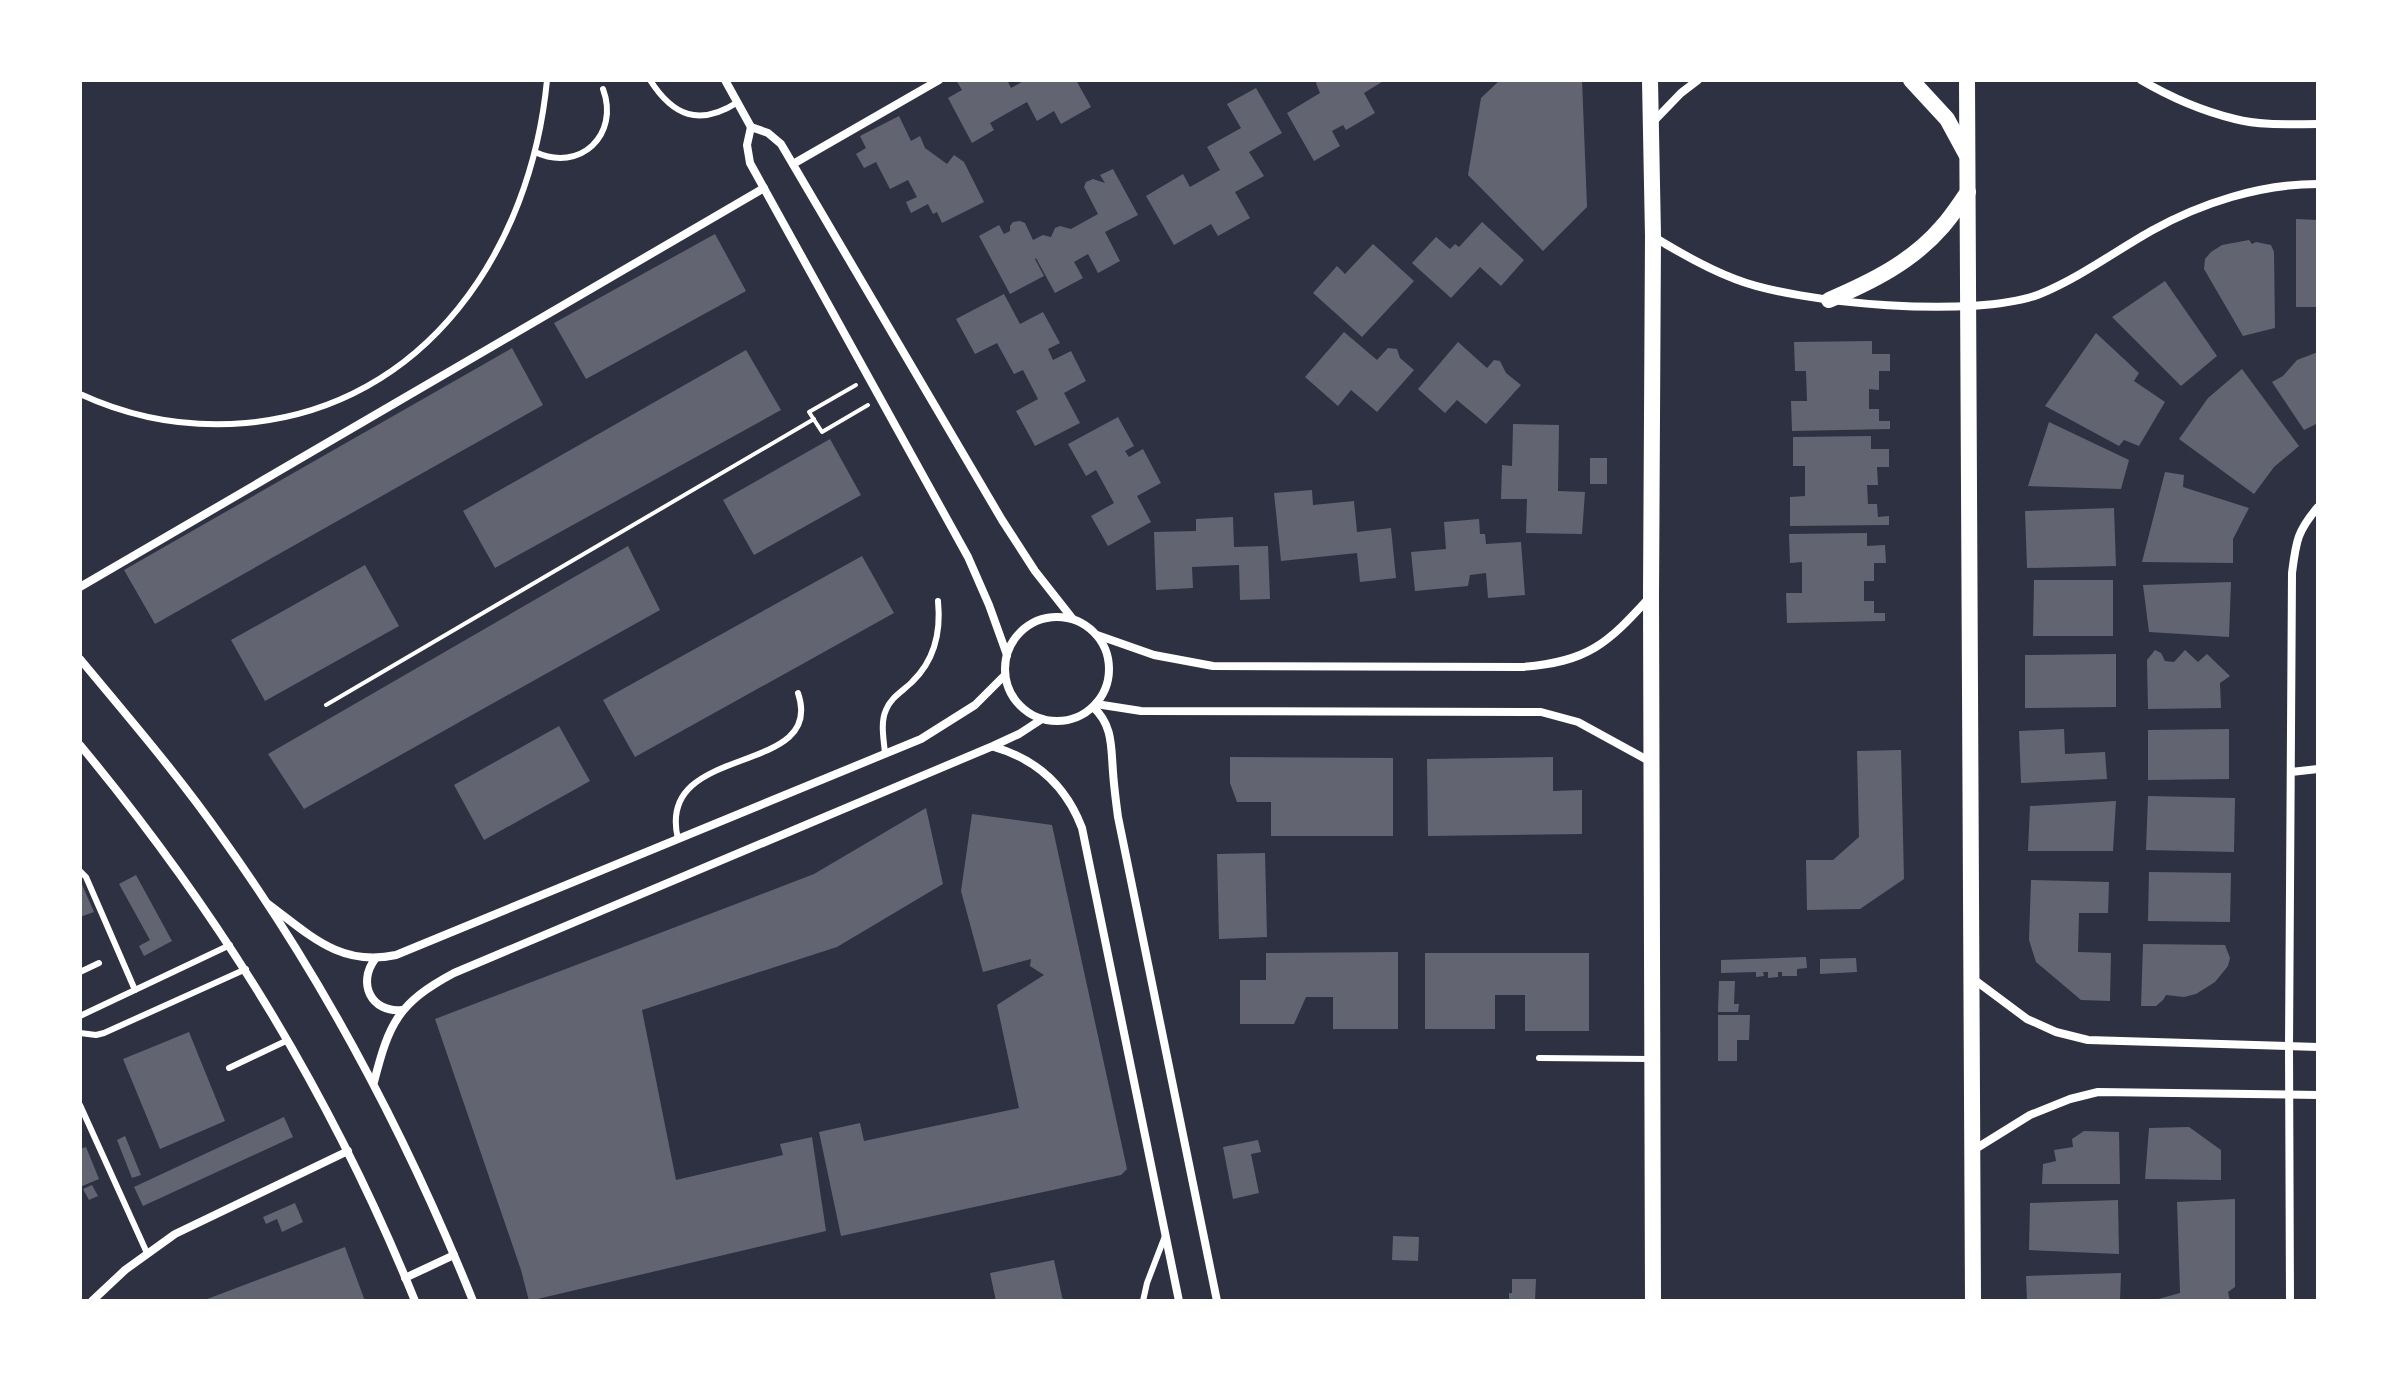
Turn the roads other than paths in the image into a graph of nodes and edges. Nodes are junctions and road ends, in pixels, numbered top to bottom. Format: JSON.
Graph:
{"nodes":[{"id":1,"x":650,"y":80,"type":"edge"},
{"id":2,"x":725,"y":80,"type":"edge"},
{"id":3,"x":939,"y":80,"type":"edge"},
{"id":4,"x":1650,"y":80,"type":"edge"},
{"id":5,"x":1698,"y":80,"type":"edge"},
{"id":6,"x":1911,"y":80,"type":"edge"},
{"id":7,"x":1967,"y":80,"type":"edge"},
{"id":8,"x":2141,"y":80,"type":"edge"},
{"id":9,"x":547,"y":81,"type":"edge"},
{"id":10,"x":603,"y":89,"type":"dead end"},
{"id":11,"x":738,"y":102,"type":"junction"},
{"id":12,"x":2318,"y":124,"type":"edge"},
{"id":13,"x":1650,"y":126,"type":"junction"},
{"id":14,"x":751,"y":127,"type":"junction"},
{"id":15,"x":535,"y":152,"type":"junction"},
{"id":16,"x":1968,"y":159,"type":"junction"},
{"id":17,"x":793,"y":164,"type":"junction"},
{"id":18,"x":2318,"y":184,"type":"edge"},
{"id":19,"x":764,"y":188,"type":"junction"},
{"id":20,"x":1968,"y":192,"type":"junction"},
{"id":21,"x":1653,"y":236,"type":"junction"},
{"id":22,"x":1829,"y":300,"type":"junction"},
{"id":23,"x":1969,"y":306,"type":"junction"},
{"id":24,"x":80,"y":394,"type":"edge"},
{"id":25,"x":2318,"y":507,"type":"edge"},
{"id":26,"x":80,"y":587,"type":"edge"},
{"id":27,"x":1651,"y":596,"type":"junction"},
{"id":28,"x":938,"y":601,"type":"dead end"},
{"id":29,"x":1072,"y":618,"type":"junction"},
{"id":30,"x":1097,"y":635,"type":"junction"},
{"id":31,"x":1007,"y":655,"type":"junction"},
{"id":32,"x":80,"y":659,"type":"edge"},
{"id":33,"x":1005,"y":675,"type":"junction"},
{"id":34,"x":798,"y":693,"type":"dead end"},
{"id":35,"x":1094,"y":706,"type":"junction"},
{"id":36,"x":1042,"y":719,"type":"junction"},
{"id":37,"x":993,"y":746,"type":"junction"},
{"id":38,"x":80,"y":747,"type":"edge"},
{"id":39,"x":885,"y":754,"type":"junction"},
{"id":40,"x":1651,"y":763,"type":"junction"},
{"id":41,"x":2318,"y":769,"type":"edge"},
{"id":42,"x":2291,"y":772,"type":"junction"},
{"id":43,"x":678,"y":839,"type":"junction"},
{"id":44,"x":80,"y":871,"type":"edge"},
{"id":45,"x":268,"y":904,"type":"junction"},
{"id":46,"x":230,"y":945,"type":"junction"},
{"id":47,"x":375,"y":959,"type":"junction"},
{"id":48,"x":99,"y":963,"type":"dead end"},
{"id":49,"x":246,"y":969,"type":"junction"},
{"id":50,"x":80,"y":972,"type":"edge"},
{"id":51,"x":1971,"y":978,"type":"junction"},
{"id":52,"x":135,"y":990,"type":"junction"},
{"id":53,"x":402,"y":1010,"type":"junction"},
{"id":54,"x":80,"y":1016,"type":"edge"},
{"id":55,"x":80,"y":1033,"type":"edge"},
{"id":56,"x":288,"y":1040,"type":"junction"},
{"id":57,"x":2289,"y":1047,"type":"junction"},
{"id":58,"x":2318,"y":1047,"type":"edge"},
{"id":59,"x":1539,"y":1058,"type":"dead end"},
{"id":60,"x":1652,"y":1060,"type":"junction"},
{"id":61,"x":229,"y":1068,"type":"dead end"},
{"id":62,"x":374,"y":1082,"type":"junction"},
{"id":63,"x":2290,"y":1095,"type":"junction"},
{"id":64,"x":2318,"y":1095,"type":"edge"},
{"id":65,"x":80,"y":1105,"type":"edge"},
{"id":66,"x":348,"y":1151,"type":"junction"},
{"id":67,"x":1972,"y":1152,"type":"junction"},
{"id":68,"x":1165,"y":1235,"type":"junction"},
{"id":69,"x":147,"y":1253,"type":"junction"},
{"id":70,"x":454,"y":1255,"type":"junction"},
{"id":71,"x":405,"y":1278,"type":"junction"},
{"id":72,"x":92,"y":1301,"type":"edge"},
{"id":73,"x":415,"y":1301,"type":"edge"},
{"id":74,"x":473,"y":1301,"type":"edge"},
{"id":75,"x":1143,"y":1301,"type":"edge"},
{"id":76,"x":1179,"y":1301,"type":"edge"},
{"id":77,"x":1217,"y":1301,"type":"edge"},
{"id":78,"x":1653,"y":1301,"type":"edge"},
{"id":79,"x":1973,"y":1301,"type":"edge"},
{"id":80,"x":2290,"y":1301,"type":"edge"}],
"edges":[{"from":1,"to":11,"type":"lane"},
{"from":2,"to":11,"type":"street"},
{"from":3,"to":17,"type":"street"},
{"from":4,"to":13,"type":"main road"},
{"from":5,"to":13,"type":"street"},
{"from":6,"to":16,"type":"main road"},
{"from":7,"to":16,"type":"main road"},
{"from":8,"to":12,"type":"street"},
{"from":9,"to":15,"type":"lane"},
{"from":10,"to":15,"type":"lane"},
{"from":11,"to":14,"type":"street"},
{"from":13,"to":21,"type":"main road"},
{"from":14,"to":17,"type":"street"},
{"from":14,"to":19,"type":"street"},
{"from":15,"to":24,"type":"lane"},
{"from":16,"to":20,"type":"main road"},
{"from":17,"to":29,"type":"street"},
{"from":18,"to":23,"type":"street"},
{"from":19,"to":26,"type":"street"},
{"from":19,"to":31,"type":"street"},
{"from":20,"to":22,"type":"main road"},
{"from":20,"to":23,"type":"main road"},
{"from":21,"to":22,"type":"street"},
{"from":21,"to":27,"type":"main road"},
{"from":22,"to":23,"type":"street"},
{"from":23,"to":51,"type":"main road"},
{"from":25,"to":42,"type":"street"},
{"from":27,"to":30,"type":"street"},
{"from":27,"to":40,"type":"main road"},
{"from":28,"to":39,"type":"lane"},
{"from":29,"to":30,"type":"street"},
{"from":29,"to":31,"type":"street"},
{"from":30,"to":35,"type":"street"},
{"from":31,"to":33,"type":"street"},
{"from":32,"to":45,"type":"street"},
{"from":33,"to":36,"type":"street"},
{"from":33,"to":39,"type":"street"},
{"from":34,"to":43,"type":"lane"},
{"from":35,"to":36,"type":"street"},
{"from":35,"to":40,"type":"street"},
{"from":35,"to":77,"type":"street"},
{"from":36,"to":37,"type":"street"},
{"from":37,"to":53,"type":"street"},
{"from":37,"to":68,"type":"street"},
{"from":38,"to":46,"type":"street"},
{"from":39,"to":43,"type":"street"},
{"from":40,"to":60,"type":"main road"},
{"from":41,"to":42,"type":"street"},
{"from":42,"to":57,"type":"street"},
{"from":43,"to":47,"type":"street"},
{"from":44,"to":52,"type":"lane"},
{"from":45,"to":47,"type":"street"},
{"from":45,"to":62,"type":"street"},
{"from":46,"to":49,"type":"street"},
{"from":46,"to":52,"type":"lane"},
{"from":47,"to":53,"type":"street"},
{"from":48,"to":50,"type":"lane"},
{"from":49,"to":55,"type":"lane"},
{"from":49,"to":56,"type":"street"},
{"from":51,"to":57,"type":"street"},
{"from":51,"to":67,"type":"main road"},
{"from":52,"to":54,"type":"lane"},
{"from":53,"to":62,"type":"street"},
{"from":56,"to":61,"type":"lane"},
{"from":56,"to":66,"type":"street"},
{"from":57,"to":58,"type":"street"},
{"from":57,"to":63,"type":"street"},
{"from":59,"to":60,"type":"lane"},
{"from":60,"to":78,"type":"main road"},
{"from":62,"to":70,"type":"street"},
{"from":63,"to":64,"type":"street"},
{"from":63,"to":67,"type":"street"},
{"from":63,"to":80,"type":"street"},
{"from":65,"to":69,"type":"lane"},
{"from":66,"to":69,"type":"street"},
{"from":66,"to":71,"type":"street"},
{"from":67,"to":79,"type":"main road"},
{"from":68,"to":75,"type":"lane"},
{"from":68,"to":76,"type":"street"},
{"from":69,"to":72,"type":"street"},
{"from":70,"to":71,"type":"street"},
{"from":70,"to":74,"type":"street"},
{"from":71,"to":73,"type":"street"}]}
